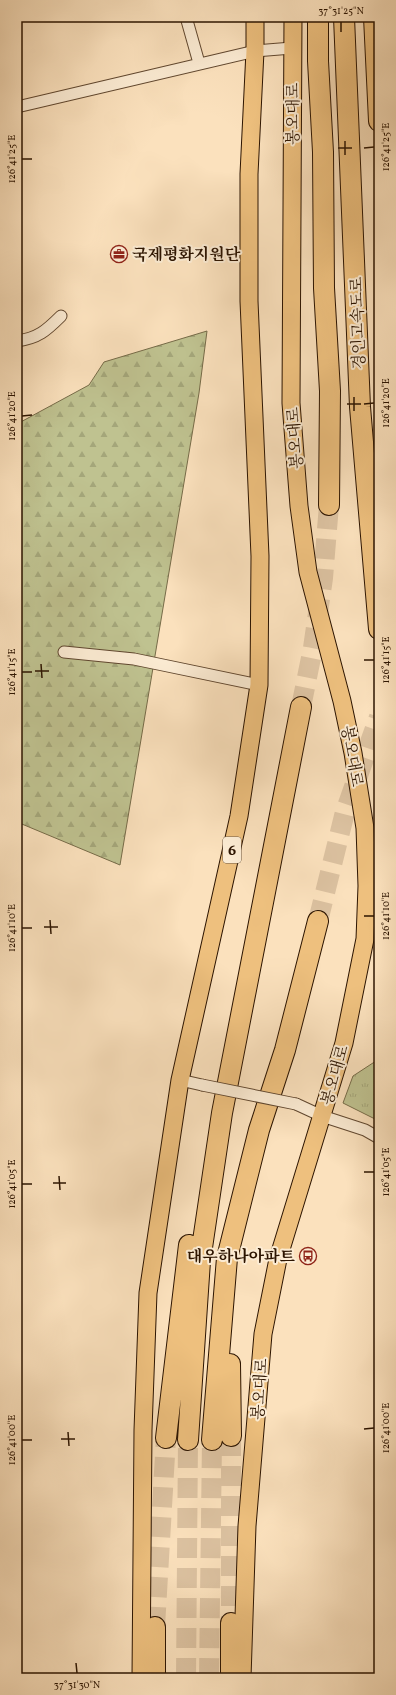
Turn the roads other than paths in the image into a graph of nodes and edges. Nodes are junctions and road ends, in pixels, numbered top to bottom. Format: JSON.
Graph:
{"nodes":[{"id":1,"x":186,"y":17,"type":"edge"},
{"id":2,"x":255,"y":17,"type":"edge"},
{"id":3,"x":293,"y":17,"type":"edge"},
{"id":4,"x":318,"y":17,"type":"edge"},
{"id":5,"x":344,"y":17,"type":"edge"},
{"id":6,"x":374,"y":17,"type":"edge"},
{"id":7,"x":292,"y":48,"type":"junction"},
{"id":8,"x":255,"y":51,"type":"junction"},
{"id":9,"x":199,"y":63,"type":"junction"},
{"id":10,"x":17,"y":107,"type":"edge"},
{"id":11,"x":379,"y":121,"type":"edge"},
{"id":12,"x":61,"y":316,"type":"dead end"},
{"id":13,"x":17,"y":341,"type":"edge"},
{"id":14,"x":329,"y":505,"type":"tunnel mouth"},
{"id":15,"x":379,"y":629,"type":"edge"},
{"id":16,"x":64,"y":652,"type":"dead end"},
{"id":17,"x":259,"y":685,"type":"junction"},
{"id":18,"x":301,"y":707,"type":"tunnel mouth"},
{"id":19,"x":318,"y":921,"type":"tunnel mouth"},
{"id":20,"x":257,"y":934,"type":"junction"},
{"id":21,"x":180,"y":1080,"type":"junction"},
{"id":22,"x":322,"y":1116,"type":"junction"},
{"id":23,"x":379,"y":1138,"type":"edge"},
{"id":24,"x":228,"y":1258,"type":"junction"},
{"id":25,"x":231,"y":1436,"type":"tunnel mouth"},
{"id":26,"x":166,"y":1438,"type":"tunnel mouth"},
{"id":27,"x":188,"y":1440,"type":"tunnel mouth"},
{"id":28,"x":212,"y":1440,"type":"tunnel mouth"},
{"id":29,"x":231,"y":1623,"type":"tunnel mouth"},
{"id":30,"x":155,"y":1627,"type":"tunnel mouth"},
{"id":31,"x":141,"y":1678,"type":"edge"},
{"id":32,"x":155,"y":1678,"type":"edge"},
{"id":33,"x":230,"y":1678,"type":"edge"},
{"id":34,"x":242,"y":1678,"type":"edge"}],
"edges":[{"from":1,"to":9,"type":"street"},
{"from":2,"to":8,"type":"main road","number":"6"},
{"from":3,"to":7,"type":"main road","name":"봉오대로"},
{"from":4,"to":14,"type":"highway"},
{"from":5,"to":15,"type":"highway","name":"경인고속도로"},
{"from":6,"to":11,"type":"highway"},
{"from":7,"to":8,"type":"street"},
{"from":7,"to":22,"type":"main road","name":"봉오대로"},
{"from":8,"to":9,"type":"street"},
{"from":8,"to":17,"type":"main road","number":"6"},
{"from":9,"to":10,"type":"street"},
{"from":12,"to":13,"type":"street"},
{"from":16,"to":17,"type":"street"},
{"from":17,"to":21,"type":"main road","number":"6"},
{"from":18,"to":20,"type":"highway"},
{"from":19,"to":24,"type":"highway"},
{"from":20,"to":26,"type":"highway"},
{"from":20,"to":27,"type":"highway"},
{"from":21,"to":22,"type":"street","bridge":true},
{"from":21,"to":31,"type":"main road","number":"6"},
{"from":22,"to":23,"type":"street"},
{"from":22,"to":34,"type":"main road","name":"봉오대로"},
{"from":24,"to":25,"type":"highway"},
{"from":24,"to":28,"type":"highway"},
{"from":29,"to":33,"type":"highway"},
{"from":30,"to":32,"type":"highway"}]}
